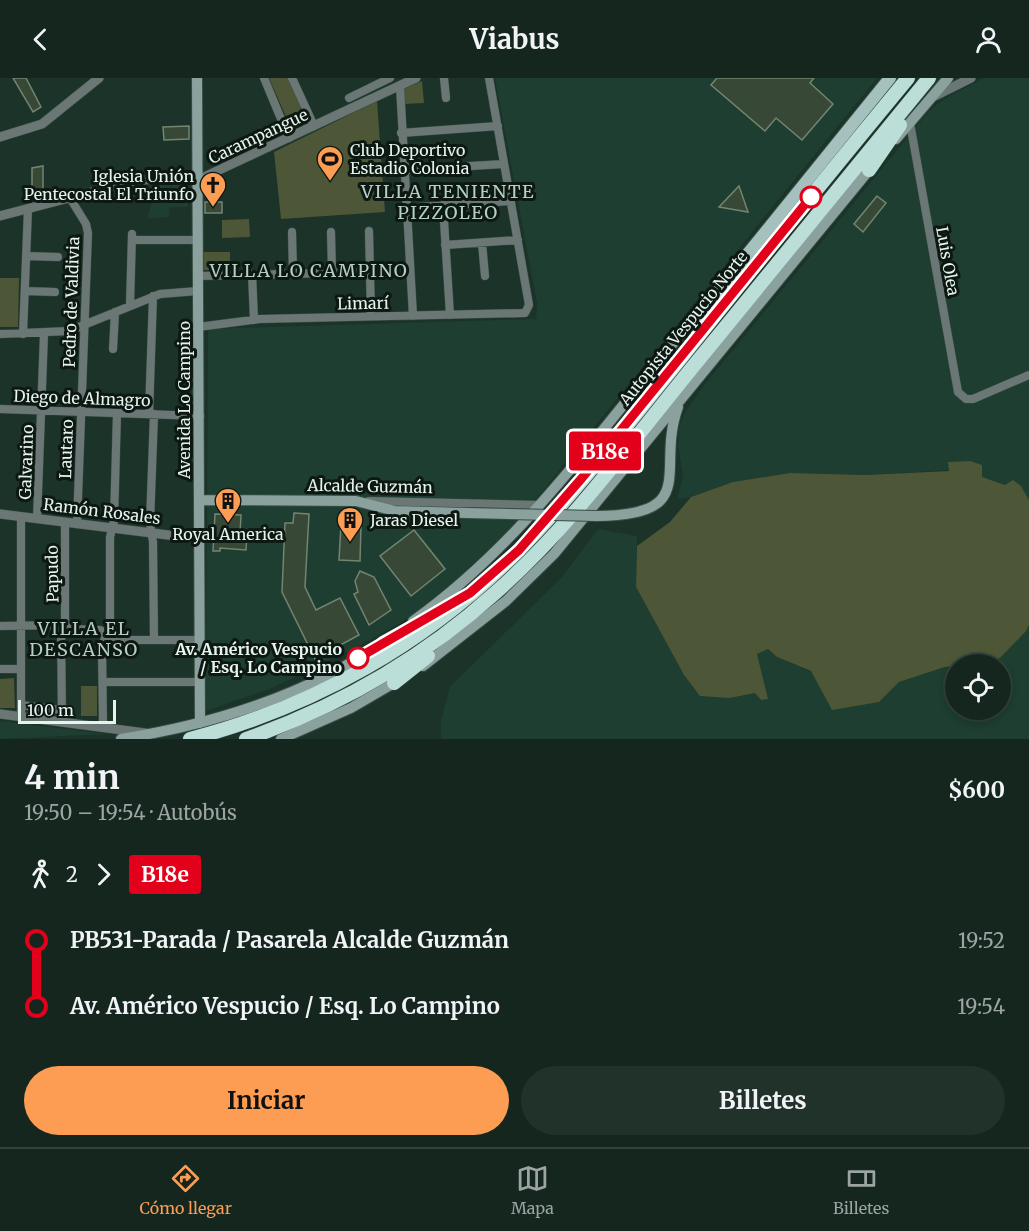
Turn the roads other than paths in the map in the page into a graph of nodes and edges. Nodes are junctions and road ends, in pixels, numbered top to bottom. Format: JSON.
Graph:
{"nodes":[{"id":1,"x":99,"y":78,"type":"edge"},
{"id":2,"x":197,"y":78,"type":"edge"},
{"id":3,"x":264,"y":78,"type":"edge"},
{"id":4,"x":292,"y":78,"type":"edge"},
{"id":5,"x":390,"y":78,"type":"edge"},
{"id":6,"x":416,"y":78,"type":"edge"},
{"id":7,"x":444,"y":78,"type":"edge"},
{"id":8,"x":489,"y":78,"type":"edge"},
{"id":9,"x":890,"y":78,"type":"edge"},
{"id":10,"x":908,"y":78,"type":"edge"},
{"id":11,"x":930,"y":78,"type":"edge"},
{"id":12,"x":948,"y":78,"type":"edge"},
{"id":13,"x":970,"y":78,"type":"edge"},
{"id":14,"x":400,"y":86,"type":"junction"},
{"id":15,"x":349,"y":98,"type":"dead end"},
{"id":16,"x":446,"y":98,"type":"dead end"},
{"id":17,"x":931,"y":99,"type":"junction"},
{"id":18,"x":910,"y":123,"type":"junction"},
{"id":19,"x":314,"y":126,"type":"junction"},
{"id":20,"x":498,"y":126,"type":"junction"},
{"id":21,"x":401,"y":133,"type":"junction"},
{"id":22,"x":0,"y":137,"type":"edge"},
{"id":23,"x":290,"y":138,"type":"junction"},
{"id":24,"x":504,"y":164,"type":"junction"},
{"id":25,"x":403,"y":170,"type":"junction"},
{"id":26,"x":869,"y":170,"type":"junction"},
{"id":27,"x":197,"y":179,"type":"junction"},
{"id":28,"x":69,"y":198,"type":"junction"},
{"id":29,"x":511,"y":201,"type":"junction"},
{"id":30,"x":443,"y":205,"type":"junction"},
{"id":31,"x":405,"y":208,"type":"junction"},
{"id":32,"x":28,"y":209,"type":"junction"},
{"id":33,"x":0,"y":216,"type":"edge"},
{"id":34,"x":369,"y":231,"type":"dead end"},
{"id":35,"x":292,"y":232,"type":"dead end"},
{"id":36,"x":331,"y":232,"type":"dead end"},
{"id":37,"x":198,"y":240,"type":"junction"},
{"id":38,"x":518,"y":240,"type":"junction"},
{"id":39,"x":482,"y":243,"type":"junction"},
{"id":40,"x":445,"y":245,"type":"junction"},
{"id":41,"x":26,"y":256,"type":"junction"},
{"id":42,"x":58,"y":257,"type":"dead end"},
{"id":43,"x":370,"y":272,"type":"junction"},
{"id":44,"x":733,"y":272,"type":"junction"},
{"id":45,"x":293,"y":273,"type":"junction"},
{"id":46,"x":332,"y":273,"type":"junction"},
{"id":47,"x":252,"y":274,"type":"junction"},
{"id":48,"x":198,"y":276,"type":"junction"},
{"id":49,"x":485,"y":276,"type":"dead end"},
{"id":50,"x":25,"y":291,"type":"junction"},
{"id":51,"x":198,"y":291,"type":"junction"},
{"id":52,"x":55,"y":292,"type":"dead end"},
{"id":53,"x":153,"y":296,"type":"junction"},
{"id":54,"x":130,"y":305,"type":"junction"},
{"id":55,"x":115,"y":312,"type":"junction"},
{"id":56,"x":450,"y":315,"type":"junction"},
{"id":57,"x":371,"y":316,"type":"junction"},
{"id":58,"x":412,"y":316,"type":"junction"},
{"id":59,"x":254,"y":320,"type":"junction"},
{"id":60,"x":84,"y":327,"type":"junction"},
{"id":61,"x":198,"y":327,"type":"junction"},
{"id":62,"x":0,"y":334,"type":"edge"},
{"id":63,"x":24,"y":334,"type":"junction"},
{"id":64,"x":44,"y":334,"type":"junction"},
{"id":65,"x":0,"y":344,"type":"edge"},
{"id":66,"x":113,"y":350,"type":"dead end"},
{"id":67,"x":669,"y":373,"type":"junction"},
{"id":68,"x":1029,"y":375,"type":"edge"},
{"id":69,"x":682,"y":395,"type":"junction"},
{"id":70,"x":0,"y":409,"type":"edge"},
{"id":71,"x":41,"y":410,"type":"junction"},
{"id":72,"x":81,"y":412,"type":"junction"},
{"id":73,"x":117,"y":413,"type":"junction"},
{"id":74,"x":151,"y":414,"type":"junction"},
{"id":75,"x":200,"y":416,"type":"junction"},
{"id":76,"x":200,"y":500,"type":"junction"},
{"id":77,"x":356,"y":501,"type":"junction"},
{"id":78,"x":540,"y":505,"type":"junction"},
{"id":79,"x":0,"y":514,"type":"edge"},
{"id":80,"x":21,"y":517,"type":"junction"},
{"id":81,"x":37,"y":519,"type":"junction"},
{"id":82,"x":65,"y":522,"type":"junction"},
{"id":83,"x":77,"y":524,"type":"junction"},
{"id":84,"x":112,"y":528,"type":"junction"},
{"id":85,"x":151,"y":533,"type":"junction"},
{"id":86,"x":200,"y":538,"type":"junction"},
{"id":87,"x":482,"y":584,"type":"junction"},
{"id":88,"x":496,"y":593,"type":"junction"},
{"id":89,"x":0,"y":626,"type":"edge"},
{"id":90,"x":21,"y":626,"type":"junction"},
{"id":91,"x":63,"y":626,"type":"junction"},
{"id":92,"x":106,"y":635,"type":"junction"},
{"id":93,"x":154,"y":640,"type":"junction"},
{"id":94,"x":200,"y":640,"type":"junction"},
{"id":95,"x":383,"y":643,"type":"junction"},
{"id":96,"x":0,"y":669,"type":"edge"},
{"id":97,"x":21,"y":669,"type":"junction"},
{"id":98,"x":103,"y":682,"type":"junction"},
{"id":99,"x":200,"y":682,"type":"junction"},
{"id":100,"x":394,"y":683,"type":"junction"},
{"id":101,"x":21,"y":705,"type":"junction"},
{"id":102,"x":61,"y":710,"type":"junction"},
{"id":103,"x":0,"y":714,"type":"edge"},
{"id":104,"x":21,"y":716,"type":"junction"},
{"id":105,"x":62,"y":722,"type":"junction"},
{"id":106,"x":200,"y":723,"type":"junction"},
{"id":107,"x":103,"y":727,"type":"junction"},
{"id":108,"x":153,"y":734,"type":"junction"},
{"id":109,"x":121,"y":739,"type":"edge"},
{"id":110,"x":190,"y":739,"type":"edge"},
{"id":111,"x":246,"y":739,"type":"edge"},
{"id":112,"x":281,"y":739,"type":"edge"}],
"edges":[{"from":1,"to":22,"type":"street"},
{"from":2,"to":27,"type":"main road","name":"Avenida Lo Campino"},
{"from":3,"to":23,"type":"street"},
{"from":4,"to":19,"type":"street"},
{"from":5,"to":15,"type":"street"},
{"from":6,"to":14,"type":"street","name":"Carampangue"},
{"from":7,"to":16,"type":"street"},
{"from":8,"to":20,"type":"street"},
{"from":9,"to":44,"type":"main road"},
{"from":10,"to":67,"type":"highway","name":"Autopista Vespucio Norte"},
{"from":11,"to":26,"type":"highway"},
{"from":11,"to":88,"type":"highway","name":"Autopista Vespucio Norte"},
{"from":12,"to":17,"type":"main road"},
{"from":13,"to":17,"type":"street"},
{"from":14,"to":19,"type":"street","name":"Carampangue"},
{"from":14,"to":21,"type":"street"},
{"from":17,"to":18,"type":"main road"},
{"from":18,"to":26,"type":"main road"},
{"from":18,"to":68,"type":"street","name":"Luis Olea"},
{"from":19,"to":23,"type":"street","name":"Carampangue"},
{"from":20,"to":21,"type":"street"},
{"from":20,"to":24,"type":"street"},
{"from":21,"to":25,"type":"street"},
{"from":23,"to":27,"type":"street","name":"Carampangue"},
{"from":24,"to":25,"type":"street"},
{"from":24,"to":29,"type":"street"},
{"from":25,"to":31,"type":"street"},
{"from":26,"to":69,"type":"main road"},
{"from":27,"to":28,"type":"street","name":"Carampangue"},
{"from":27,"to":37,"type":"main road","name":"Avenida Lo Campino"},
{"from":28,"to":32,"type":"street","name":"Carampangue"},
{"from":28,"to":60,"type":"street","name":"Pedro de Valdivia"},
{"from":29,"to":30,"type":"street"},
{"from":29,"to":38,"type":"street"},
{"from":30,"to":31,"type":"street"},
{"from":30,"to":40,"type":"street"},
{"from":31,"to":58,"type":"street"},
{"from":32,"to":33,"type":"street","name":"Carampangue"},
{"from":32,"to":41,"type":"street"},
{"from":34,"to":43,"type":"street"},
{"from":35,"to":45,"type":"street"},
{"from":36,"to":46,"type":"street"},
{"from":37,"to":48,"type":"main road","name":"Avenida Lo Campino"},
{"from":37,"to":54,"type":"street"},
{"from":38,"to":39,"type":"street"},
{"from":38,"to":56,"type":"street","name":"Limarí"},
{"from":39,"to":40,"type":"street"},
{"from":39,"to":49,"type":"street"},
{"from":40,"to":56,"type":"street"},
{"from":41,"to":42,"type":"street"},
{"from":41,"to":50,"type":"street"},
{"from":43,"to":46,"type":"street"},
{"from":43,"to":57,"type":"street"},
{"from":44,"to":67,"type":"highway"},
{"from":44,"to":78,"type":"main road"},
{"from":45,"to":46,"type":"street"},
{"from":45,"to":47,"type":"street"},
{"from":47,"to":48,"type":"street"},
{"from":47,"to":59,"type":"street"},
{"from":48,"to":51,"type":"main road","name":"Avenida Lo Campino"},
{"from":50,"to":52,"type":"street"},
{"from":50,"to":63,"type":"street"},
{"from":51,"to":53,"type":"street"},
{"from":51,"to":61,"type":"main road","name":"Avenida Lo Campino"},
{"from":53,"to":54,"type":"street"},
{"from":53,"to":74,"type":"street"},
{"from":54,"to":55,"type":"street"},
{"from":55,"to":60,"type":"street"},
{"from":55,"to":66,"type":"street"},
{"from":56,"to":58,"type":"street","name":"Limarí"},
{"from":57,"to":58,"type":"street","name":"Limarí"},
{"from":57,"to":59,"type":"street","name":"Limarí"},
{"from":59,"to":61,"type":"street","name":"Limarí"},
{"from":60,"to":64,"type":"street"},
{"from":60,"to":72,"type":"street","name":"Pedro de Valdivia"},
{"from":61,"to":75,"type":"main road","name":"Avenida Lo Campino"},
{"from":62,"to":63,"type":"street"},
{"from":62,"to":65,"type":"street"},
{"from":63,"to":64,"type":"street"},
{"from":64,"to":71,"type":"street","name":"Galvarino"},
{"from":67,"to":87,"type":"highway","name":"Autopista Vespucio Norte"},
{"from":69,"to":77,"type":"main road","bridge":true},
{"from":69,"to":100,"type":"main road"},
{"from":70,"to":71,"type":"street","name":"Diego de Almagro"},
{"from":71,"to":72,"type":"street","name":"Diego de Almagro"},
{"from":71,"to":81,"type":"street","name":"Galvarino"},
{"from":72,"to":73,"type":"street","name":"Diego de Almagro"},
{"from":72,"to":83,"type":"street","name":"Lautaro"},
{"from":73,"to":74,"type":"street","name":"Diego de Almagro"},
{"from":73,"to":84,"type":"street"},
{"from":74,"to":75,"type":"street","name":"Diego de Almagro"},
{"from":74,"to":85,"type":"street"},
{"from":75,"to":76,"type":"main road","name":"Avenida Lo Campino"},
{"from":76,"to":77,"type":"main road","name":"Alcalde Guzmán"},
{"from":76,"to":86,"type":"main road","name":"Avenida Lo Campino"},
{"from":77,"to":78,"type":"street","name":"Alcalde Guzmán"},
{"from":78,"to":95,"type":"main road"},
{"from":79,"to":80,"type":"street","name":"Ramón Rosales"},
{"from":80,"to":81,"type":"street","name":"Ramón Rosales"},
{"from":80,"to":90,"type":"street"},
{"from":81,"to":82,"type":"street","name":"Ramón Rosales"},
{"from":82,"to":83,"type":"street","name":"Ramón Rosales"},
{"from":82,"to":91,"type":"street","name":"Papudo"},
{"from":83,"to":84,"type":"street","name":"Ramón Rosales"},
{"from":84,"to":85,"type":"street","name":"Ramón Rosales"},
{"from":84,"to":92,"type":"street"},
{"from":85,"to":86,"type":"street","name":"Ramón Rosales"},
{"from":85,"to":93,"type":"street"},
{"from":86,"to":94,"type":"main road","name":"Avenida Lo Campino"},
{"from":87,"to":95,"type":"highway"},
{"from":87,"to":110,"type":"highway","name":"Autopista Vespucio Norte"},
{"from":88,"to":100,"type":"highway"},
{"from":88,"to":111,"type":"highway","name":"Autopista Vespucio Norte"},
{"from":89,"to":90,"type":"street"},
{"from":90,"to":91,"type":"street"},
{"from":90,"to":97,"type":"street"},
{"from":91,"to":92,"type":"street"},
{"from":91,"to":102,"type":"street","name":"Papudo"},
{"from":92,"to":93,"type":"street"},
{"from":92,"to":98,"type":"street"},
{"from":93,"to":94,"type":"street"},
{"from":94,"to":99,"type":"main road","name":"Avenida Lo Campino"},
{"from":95,"to":106,"type":"main road"},
{"from":96,"to":97,"type":"street"},
{"from":97,"to":101,"type":"street"},
{"from":98,"to":99,"type":"street"},
{"from":98,"to":107,"type":"street"},
{"from":99,"to":106,"type":"main road","name":"Avenida Lo Campino"},
{"from":100,"to":112,"type":"main road"},
{"from":101,"to":102,"type":"street"},
{"from":101,"to":104,"type":"street"},
{"from":102,"to":105,"type":"street","name":"Papudo"},
{"from":103,"to":104,"type":"street"},
{"from":104,"to":105,"type":"street"},
{"from":105,"to":107,"type":"street"},
{"from":106,"to":108,"type":"main road"},
{"from":107,"to":108,"type":"street"},
{"from":108,"to":109,"type":"main road"}]}
